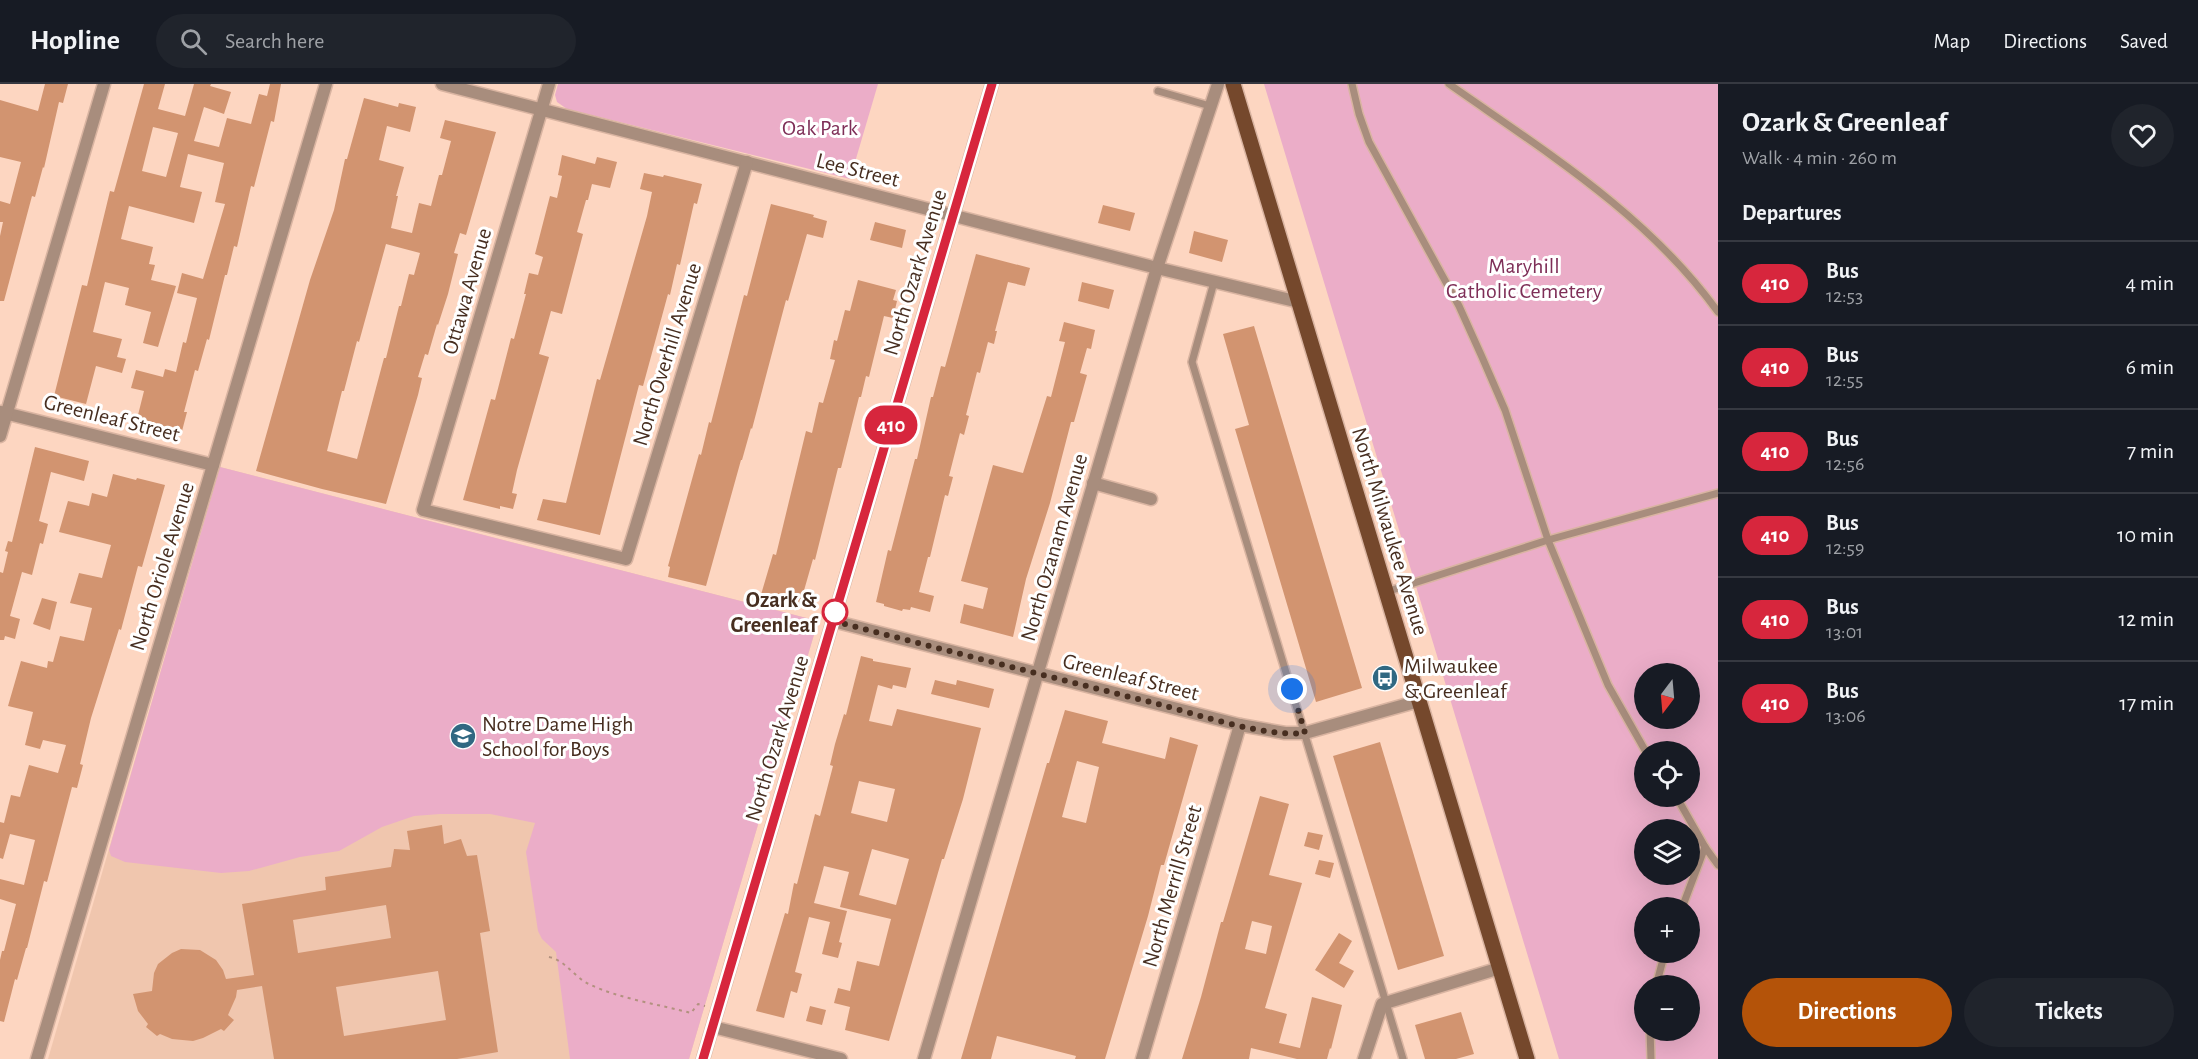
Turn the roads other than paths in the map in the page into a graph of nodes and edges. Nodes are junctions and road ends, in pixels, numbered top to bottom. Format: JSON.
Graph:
{"nodes":[{"id":1,"x":104,"y":84,"type":"edge"},
{"id":2,"x":326,"y":84,"type":"edge"},
{"id":3,"x":442,"y":84,"type":"edge"},
{"id":4,"x":549,"y":84,"type":"edge"},
{"id":5,"x":992,"y":84,"type":"edge"},
{"id":6,"x":1218,"y":84,"type":"edge"},
{"id":7,"x":1233,"y":84,"type":"edge"},
{"id":8,"x":1352,"y":84,"type":"edge"},
{"id":9,"x":1449,"y":84,"type":"edge"},
{"id":10,"x":1158,"y":91,"type":"dead end"},
{"id":11,"x":1210,"y":106,"type":"junction"},
{"id":12,"x":541,"y":110,"type":"junction"},
{"id":13,"x":747,"y":162,"type":"junction"},
{"id":14,"x":953,"y":215,"type":"junction"},
{"id":15,"x":1157,"y":268,"type":"junction"},
{"id":16,"x":1214,"y":282,"type":"junction"},
{"id":17,"x":1299,"y":302,"type":"junction"},
{"id":18,"x":1718,"y":312,"type":"edge"},
{"id":19,"x":4,"y":412,"type":"edge"},
{"id":20,"x":0,"y":436,"type":"edge"},
{"id":21,"x":213,"y":465,"type":"junction"},
{"id":22,"x":1094,"y":483,"type":"junction"},
{"id":23,"x":1718,"y":493,"type":"edge"},
{"id":24,"x":1151,"y":499,"type":"dead end"},
{"id":25,"x":1548,"y":540,"type":"junction"},
{"id":26,"x":626,"y":560,"type":"joint"},
{"id":27,"x":1386,"y":592,"type":"junction"},
{"id":28,"x":833,"y":621,"type":"junction"},
{"id":29,"x":1037,"y":674,"type":"junction"},
{"id":30,"x":1419,"y":701,"type":"junction"},
{"id":31,"x":1240,"y":725,"type":"junction"},
{"id":32,"x":1305,"y":733,"type":"junction"},
{"id":33,"x":1640,"y":741,"type":"edge"},
{"id":34,"x":1682,"y":807,"type":"edge"},
{"id":35,"x":1705,"y":847,"type":"junction"},
{"id":36,"x":1718,"y":864,"type":"edge"},
{"id":37,"x":1686,"y":897,"type":"edge"},
{"id":38,"x":1500,"y":968,"type":"junction"},
{"id":39,"x":1386,"y":1001,"type":"junction"},
{"id":40,"x":713,"y":1027,"type":"junction"},
{"id":41,"x":1650,"y":1041,"type":"edge"},
{"id":42,"x":37,"y":1059,"type":"edge"},
{"id":43,"x":703,"y":1059,"type":"edge"},
{"id":44,"x":841,"y":1059,"type":"edge"},
{"id":45,"x":924,"y":1059,"type":"edge"},
{"id":46,"x":1142,"y":1059,"type":"edge"},
{"id":47,"x":1364,"y":1059,"type":"edge"},
{"id":48,"x":1403,"y":1059,"type":"edge"},
{"id":49,"x":1527,"y":1059,"type":"edge"},
{"id":50,"x":1651,"y":1059,"type":"edge"}],
"edges":[{"from":1,"to":19,"type":"street"},
{"from":2,"to":21,"type":"street","name":"North Oriole Avenue"},
{"from":3,"to":12,"type":"street","name":"Lee Street"},
{"from":4,"to":12,"type":"street","name":"Ottawa Avenue"},
{"from":5,"to":14,"type":"street","name":"North Ozark Avenue"},
{"from":6,"to":11,"type":"street","name":"North Ozanam Avenue"},
{"from":7,"to":17,"type":"main road","name":"North Milwaukee Avenue"},
{"from":8,"to":25,"type":"lane"},
{"from":9,"to":18,"type":"lane"},
{"from":10,"to":11,"type":"lane"},
{"from":11,"to":15,"type":"street","name":"North Ozanam Avenue"},
{"from":12,"to":13,"type":"street","name":"Lee Street"},
{"from":12,"to":26,"type":"street","name":"Ottawa Avenue"},
{"from":13,"to":14,"type":"street","name":"Lee Street"},
{"from":13,"to":26,"type":"street","name":"North Overhill Avenue"},
{"from":14,"to":15,"type":"street","name":"Lee Street"},
{"from":14,"to":28,"type":"street","name":"North Ozark Avenue"},
{"from":15,"to":16,"type":"street","name":"Lee Street"},
{"from":15,"to":22,"type":"street","name":"North Ozanam Avenue"},
{"from":16,"to":17,"type":"street","name":"Lee Street"},
{"from":16,"to":32,"type":"lane"},
{"from":17,"to":27,"type":"main road","name":"North Milwaukee Avenue"},
{"from":19,"to":20,"type":"street"},
{"from":19,"to":21,"type":"street","name":"Greenleaf Street"},
{"from":21,"to":42,"type":"street","name":"North Oriole Avenue"},
{"from":22,"to":24,"type":"street"},
{"from":22,"to":29,"type":"street","name":"North Ozanam Avenue"},
{"from":23,"to":25,"type":"lane"},
{"from":25,"to":27,"type":"lane"},
{"from":25,"to":33,"type":"lane"},
{"from":27,"to":30,"type":"main road","name":"North Milwaukee Avenue"},
{"from":28,"to":29,"type":"street","name":"Greenleaf Street"},
{"from":28,"to":40,"type":"street","name":"North Ozark Avenue"},
{"from":29,"to":31,"type":"street","name":"Greenleaf Street"},
{"from":29,"to":45,"type":"street","name":"North Ozanam Avenue"},
{"from":30,"to":32,"type":"street","name":"Greenleaf Street"},
{"from":30,"to":38,"type":"main road","name":"North Milwaukee Avenue"},
{"from":31,"to":32,"type":"street","name":"Greenleaf Street"},
{"from":31,"to":46,"type":"street","name":"North Merrill Street"},
{"from":32,"to":39,"type":"lane"},
{"from":34,"to":35,"type":"lane"},
{"from":35,"to":36,"type":"lane"},
{"from":35,"to":37,"type":"lane"},
{"from":38,"to":39,"type":"street"},
{"from":38,"to":49,"type":"main road","name":"North Milwaukee Avenue"},
{"from":39,"to":47,"type":"street"},
{"from":39,"to":48,"type":"lane"},
{"from":40,"to":43,"type":"street","name":"North Ozark Avenue"},
{"from":40,"to":44,"type":"street"},
{"from":41,"to":50,"type":"lane"}]}
